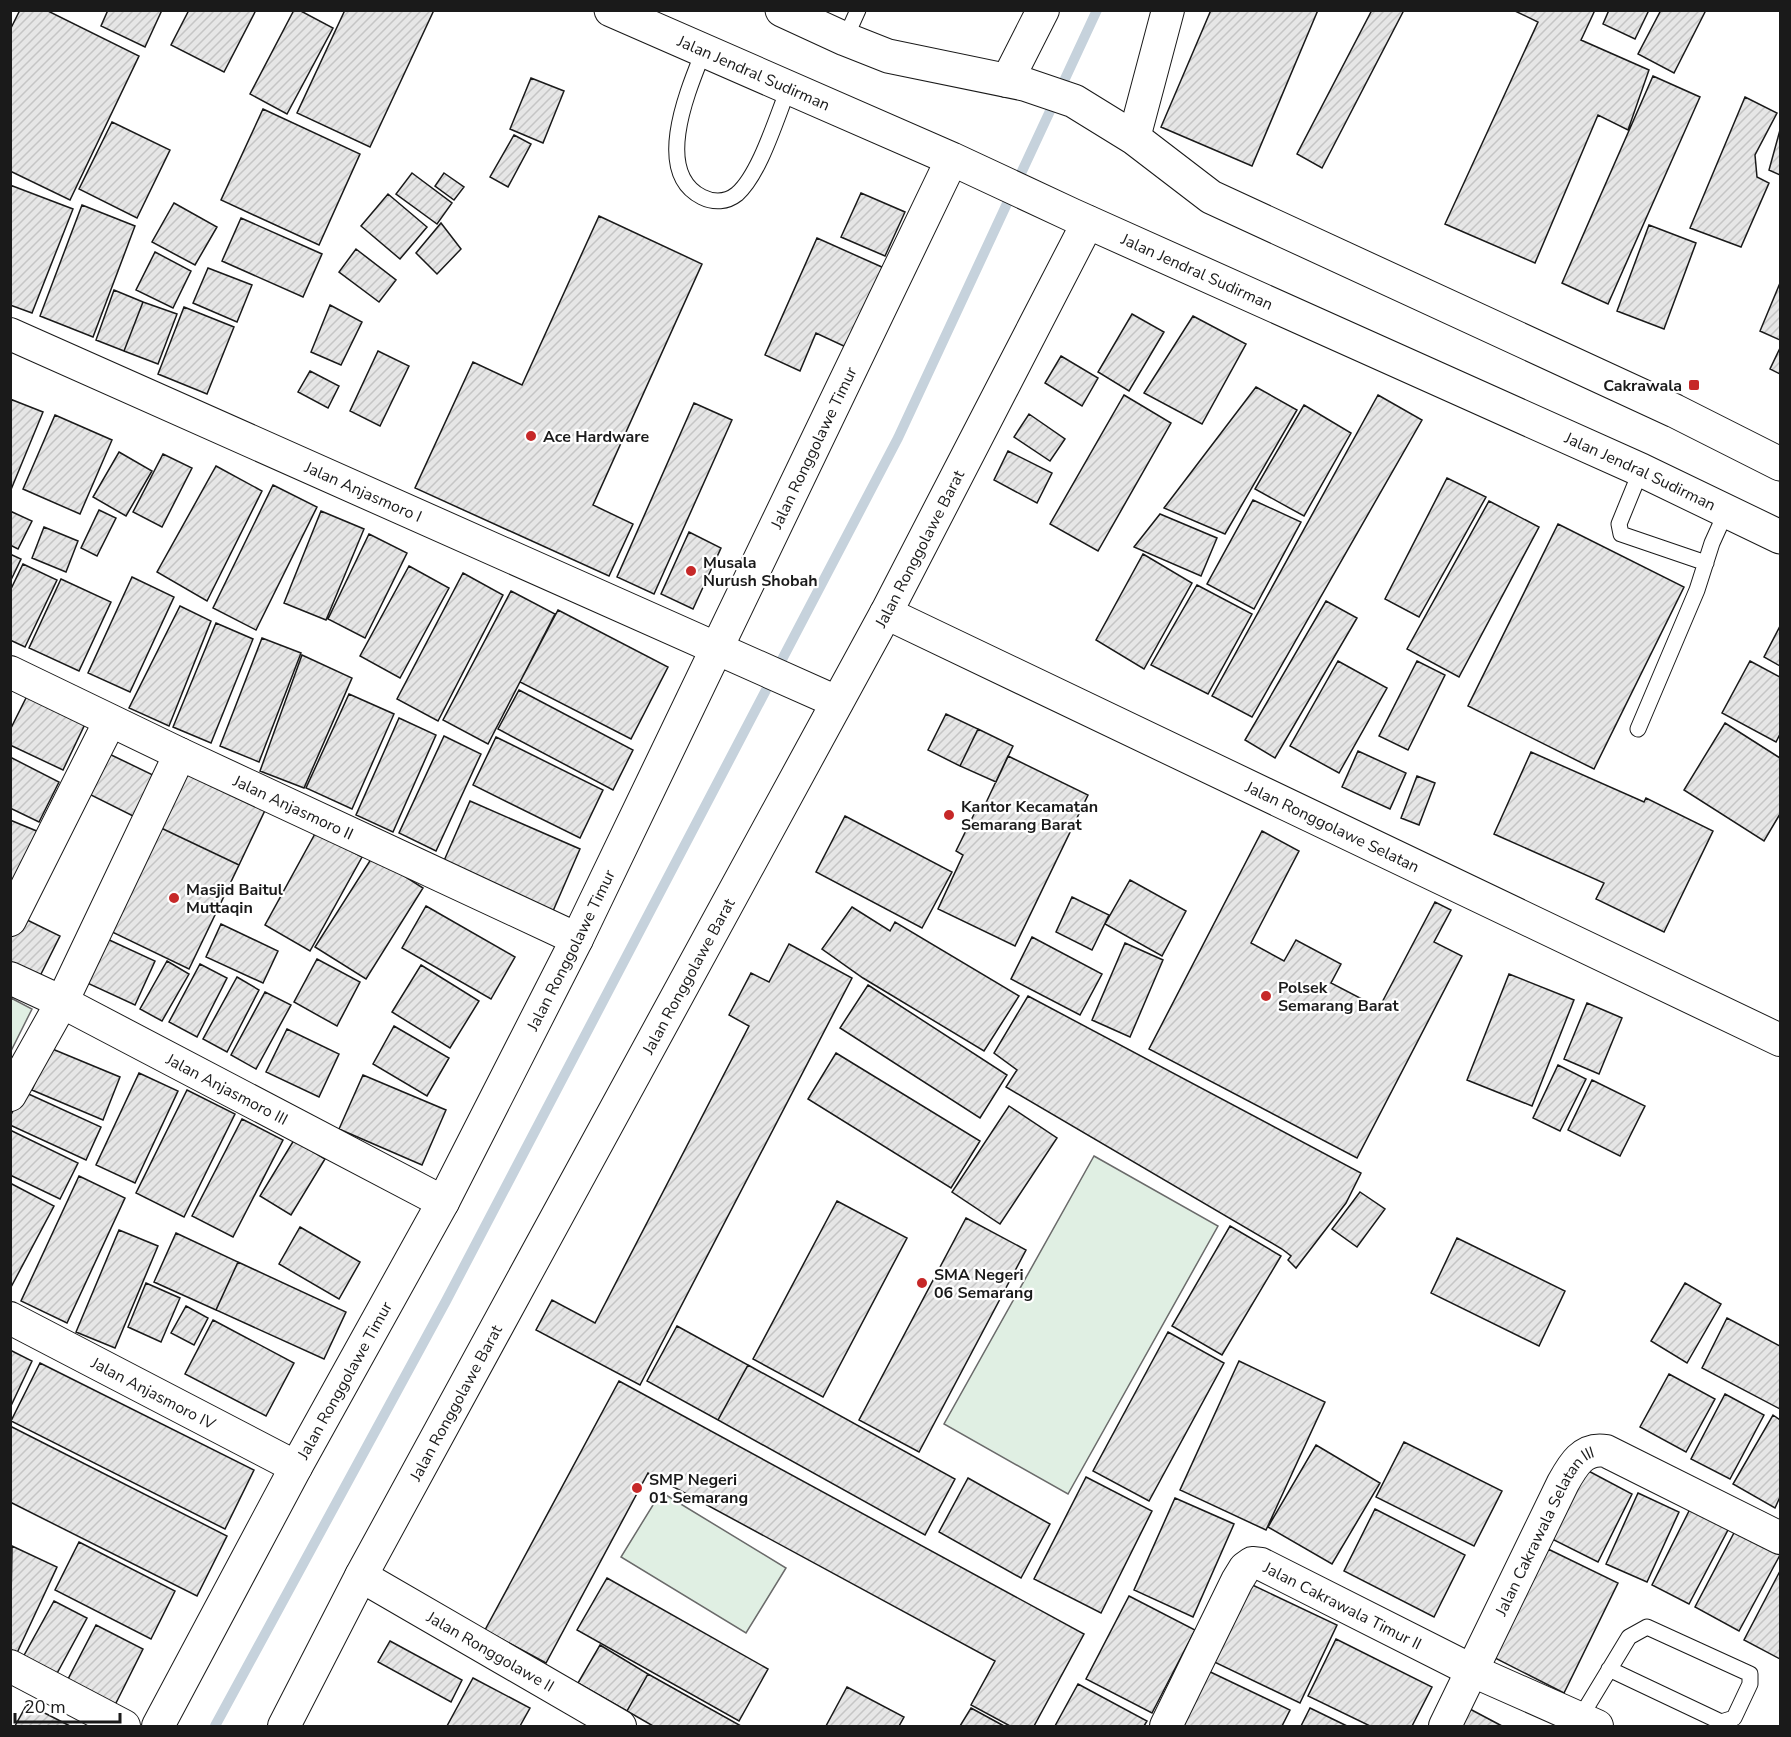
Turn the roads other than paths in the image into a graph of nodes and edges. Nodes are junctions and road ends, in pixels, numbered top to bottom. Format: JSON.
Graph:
{"nodes":[{"id":1,"x":611,"y":10,"type":"edge"},
{"id":2,"x":782,"y":10,"type":"edge"},
{"id":3,"x":1043,"y":10,"type":"edge"},
{"id":4,"x":1168,"y":10,"type":"edge"},
{"id":5,"x":837,"y":22,"type":"edge"},
{"id":6,"x":704,"y":50,"type":"junction"},
{"id":7,"x":1016,"y":82,"type":"junction"},
{"id":8,"x":789,"y":87,"type":"junction"},
{"id":9,"x":1125,"y":133,"type":"junction"},
{"id":10,"x":952,"y":159,"type":"junction"},
{"id":11,"x":1080,"y":218,"type":"junction"},
{"id":12,"x":10,"y":334,"type":"edge"},
{"id":13,"x":1780,"y":464,"type":"edge"},
{"id":14,"x":1641,"y":470,"type":"junction"},
{"id":15,"x":1726,"y":512,"type":"junction"},
{"id":16,"x":1780,"y":537,"type":"edge"},
{"id":17,"x":1706,"y":563,"type":"junction"},
{"id":18,"x":886,"y":613,"type":"junction"},
{"id":19,"x":727,"y":654,"type":"junction"},
{"id":20,"x":10,"y":672,"type":"edge"},
{"id":21,"x":827,"y":698,"type":"junction"},
{"id":22,"x":110,"y":721,"type":"junction"},
{"id":23,"x":1638,"y":729,"type":"dead end"},
{"id":24,"x":180,"y":754,"type":"junction"},
{"id":25,"x":10,"y":920,"type":"edge"},
{"id":26,"x":577,"y":939,"type":"junction"},
{"id":27,"x":10,"y":978,"type":"edge"},
{"id":28,"x":62,"y":1002,"type":"junction"},
{"id":29,"x":1780,"y":1040,"type":"edge"},
{"id":30,"x":10,"y":1095,"type":"edge"},
{"id":31,"x":443,"y":1202,"type":"junction"},
{"id":32,"x":10,"y":1318,"type":"edge"},
{"id":33,"x":296,"y":1467,"type":"junction"},
{"id":34,"x":1780,"y":1538,"type":"edge"},
{"id":35,"x":361,"y":1576,"type":"junction"},
{"id":36,"x":10,"y":1666,"type":"edge"},
{"id":37,"x":1609,"y":1669,"type":"junction"},
{"id":38,"x":1473,"y":1671,"type":"junction"},
{"id":39,"x":1588,"y":1722,"type":"edge"},
{"id":40,"x":124,"y":1726,"type":"edge"},
{"id":41,"x":158,"y":1726,"type":"edge"},
{"id":42,"x":284,"y":1726,"type":"edge"},
{"id":43,"x":620,"y":1726,"type":"edge"},
{"id":44,"x":1166,"y":1726,"type":"edge"},
{"id":45,"x":1445,"y":1726,"type":"edge"}],
"edges":[{"from":1,"to":6,"type":"highway","name":"Jalan Jendral Sudirman"},
{"from":2,"to":5,"type":"highway"},
{"from":3,"to":7,"type":"street"},
{"from":4,"to":9,"type":"street"},
{"from":5,"to":7,"type":"highway"},
{"from":6,"to":8,"type":"highway","name":"Jalan Jendral Sudirman"},
{"from":6,"to":8,"type":"lane"},
{"from":7,"to":9,"type":"highway"},
{"from":8,"to":10,"type":"highway","name":"Jalan Jendral Sudirman"},
{"from":9,"to":13,"type":"highway"},
{"from":10,"to":11,"type":"highway","name":"Jalan Jendral Sudirman"},
{"from":10,"to":19,"type":"street","name":"Jalan Ronggolawe Timur"},
{"from":11,"to":14,"type":"highway","name":"Jalan Jendral Sudirman"},
{"from":11,"to":18,"type":"street","name":"Jalan Ronggolawe Barat"},
{"from":12,"to":19,"type":"street","name":"Jalan Anjasmoro I"},
{"from":14,"to":15,"type":"highway","name":"Jalan Jendral Sudirman"},
{"from":14,"to":17,"type":"lane"},
{"from":15,"to":16,"type":"highway","name":"Jalan Jendral Sudirman"},
{"from":15,"to":17,"type":"lane"},
{"from":17,"to":23,"type":"lane"},
{"from":18,"to":21,"type":"street","name":"Jalan Ronggolawe Barat"},
{"from":18,"to":29,"type":"street","name":"Jalan Ronggolawe Selatan"},
{"from":19,"to":21,"type":"street","name":"Jalan Anjasmoro I"},
{"from":19,"to":26,"type":"street","name":"Jalan Ronggolawe Timur"},
{"from":20,"to":22,"type":"street","name":"Jalan Anjasmoro II"},
{"from":21,"to":35,"type":"street","name":"Jalan Ronggolawe Barat"},
{"from":22,"to":24,"type":"street","name":"Jalan Anjasmoro II"},
{"from":22,"to":25,"type":"street"},
{"from":24,"to":26,"type":"street","name":"Jalan Anjasmoro II"},
{"from":24,"to":28,"type":"street"},
{"from":26,"to":31,"type":"street","name":"Jalan Ronggolawe Timur"},
{"from":27,"to":28,"type":"street","name":"Jalan Anjasmoro III"},
{"from":28,"to":30,"type":"street"},
{"from":28,"to":31,"type":"street","name":"Jalan Anjasmoro III"},
{"from":31,"to":33,"type":"street","name":"Jalan Ronggolawe Timur"},
{"from":32,"to":33,"type":"street","name":"Jalan Anjasmoro IV"},
{"from":33,"to":41,"type":"street","name":"Jalan Ronggolawe Timur"},
{"from":34,"to":38,"type":"street","name":"Jalan Cakrawala Selatan III"},
{"from":35,"to":42,"type":"street","name":"Jalan Ronggolawe Barat"},
{"from":35,"to":43,"type":"street","name":"Jalan Ronggolawe II"},
{"from":36,"to":40,"type":"street"},
{"from":37,"to":37,"type":"lane"},
{"from":37,"to":39,"type":"lane"},
{"from":38,"to":39,"type":"street"},
{"from":38,"to":44,"type":"street","name":"Jalan Cakrawala Timur II"},
{"from":38,"to":45,"type":"street","name":"Jalan Cakrawala Selatan III"}]}
